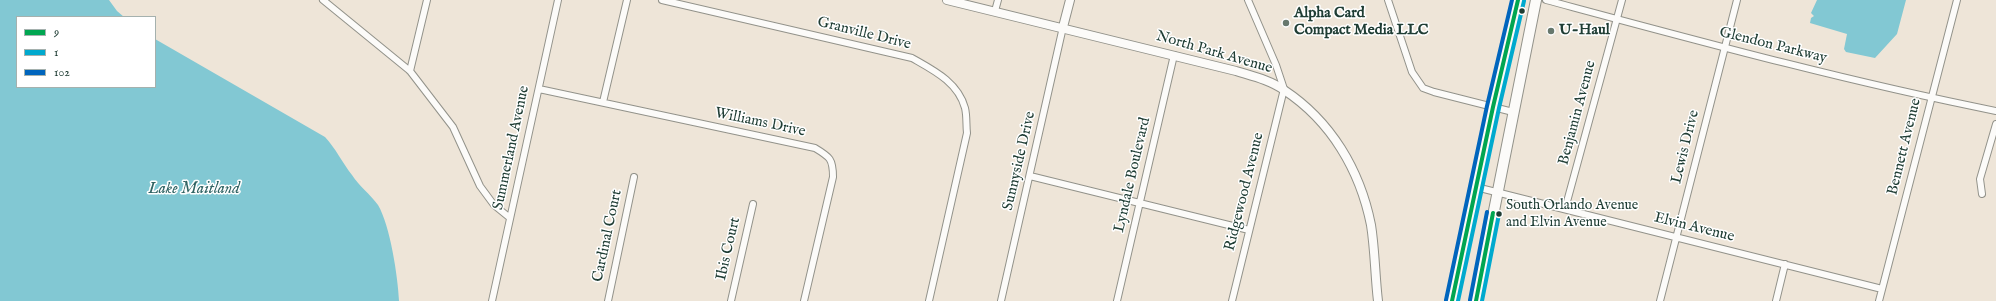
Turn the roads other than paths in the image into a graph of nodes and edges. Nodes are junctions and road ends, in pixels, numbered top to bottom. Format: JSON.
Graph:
{"nodes":[{"id":1,"x":323,"y":0,"type":"edge"},
{"id":2,"x":427,"y":0,"type":"edge"},
{"id":3,"x":558,"y":0,"type":"edge"},
{"id":4,"x":626,"y":0,"type":"edge"},
{"id":5,"x":662,"y":0,"type":"edge"},
{"id":6,"x":947,"y":0,"type":"edge"},
{"id":7,"x":998,"y":0,"type":"edge"},
{"id":8,"x":1070,"y":0,"type":"edge"},
{"id":9,"x":1248,"y":0,"type":"edge"},
{"id":10,"x":1388,"y":0,"type":"edge"},
{"id":11,"x":1518,"y":0,"type":"edge"},
{"id":12,"x":1536,"y":0,"type":"edge"},
{"id":13,"x":1546,"y":0,"type":"edge"},
{"id":14,"x":1622,"y":0,"type":"edge"},
{"id":15,"x":1737,"y":0,"type":"edge"},
{"id":16,"x":1957,"y":0,"type":"edge"},
{"id":17,"x":995,"y":11,"type":"junction"},
{"id":18,"x":1618,"y":19,"type":"junction"},
{"id":19,"x":1063,"y":27,"type":"junction"},
{"id":20,"x":1724,"y":48,"type":"junction"},
{"id":21,"x":1174,"y":54,"type":"junction"},
{"id":22,"x":410,"y":71,"type":"junction"},
{"id":23,"x":539,"y":89,"type":"junction"},
{"id":24,"x":1284,"y":89,"type":"junction"},
{"id":25,"x":1931,"y":98,"type":"junction"},
{"id":26,"x":603,"y":102,"type":"junction"},
{"id":27,"x":1493,"y":106,"type":"junction"},
{"id":28,"x":1996,"y":111,"type":"edge"},
{"id":29,"x":1513,"y":112,"type":"junction"},
{"id":30,"x":1996,"y":124,"type":"edge"},
{"id":31,"x":1030,"y":176,"type":"junction"},
{"id":32,"x":634,"y":177,"type":"dead end"},
{"id":33,"x":1476,"y":187,"type":"junction"},
{"id":34,"x":1497,"y":192,"type":"junction"},
{"id":35,"x":1982,"y":194,"type":"dead end"},
{"id":36,"x":1140,"y":203,"type":"junction"},
{"id":37,"x":753,"y":204,"type":"dead end"},
{"id":38,"x":1566,"y":210,"type":"junction"},
{"id":39,"x":510,"y":218,"type":"junction"},
{"id":40,"x":1249,"y":230,"type":"junction"},
{"id":41,"x":1676,"y":237,"type":"junction"},
{"id":42,"x":1785,"y":264,"type":"junction"},
{"id":43,"x":1882,"y":288,"type":"junction"},
{"id":44,"x":492,"y":301,"type":"edge"},
{"id":45,"x":608,"y":301,"type":"edge"},
{"id":46,"x":731,"y":301,"type":"edge"},
{"id":47,"x":804,"y":301,"type":"edge"},
{"id":48,"x":929,"y":301,"type":"edge"},
{"id":49,"x":1001,"y":301,"type":"edge"},
{"id":50,"x":1117,"y":301,"type":"edge"},
{"id":51,"x":1232,"y":301,"type":"edge"},
{"id":52,"x":1378,"y":301,"type":"edge"},
{"id":53,"x":1452,"y":301,"type":"edge"},
{"id":54,"x":1476,"y":301,"type":"edge"},
{"id":55,"x":1660,"y":301,"type":"edge"},
{"id":56,"x":1776,"y":301,"type":"edge"},
{"id":57,"x":1879,"y":301,"type":"edge"}],
"edges":[{"from":1,"to":22,"type":"street"},
{"from":2,"to":22,"type":"street"},
{"from":3,"to":23,"type":"street","name":"Summerland Avenue"},
{"from":4,"to":26,"type":"street"},
{"from":5,"to":48,"type":"street","name":"Granville Drive"},
{"from":6,"to":17,"type":"street","name":"North Park Avenue"},
{"from":7,"to":17,"type":"street"},
{"from":8,"to":19,"type":"street"},
{"from":9,"to":24,"type":"street"},
{"from":10,"to":27,"type":"street"},
{"from":11,"to":27,"type":"main road"},
{"from":12,"to":29,"type":"main road"},
{"from":13,"to":18,"type":"street","name":"Glendon Parkway"},
{"from":14,"to":18,"type":"street","name":"Benjamin Avenue"},
{"from":15,"to":20,"type":"street","name":"Lewis Drive"},
{"from":16,"to":25,"type":"street","name":"Bennett Avenue"},
{"from":17,"to":19,"type":"street","name":"North Park Avenue"},
{"from":18,"to":20,"type":"street","name":"Glendon Parkway"},
{"from":18,"to":38,"type":"street","name":"Benjamin Avenue"},
{"from":19,"to":21,"type":"street","name":"North Park Avenue"},
{"from":19,"to":31,"type":"street","name":"Sunnyside Drive"},
{"from":20,"to":25,"type":"street","name":"Glendon Parkway"},
{"from":20,"to":41,"type":"street","name":"Lewis Drive"},
{"from":21,"to":24,"type":"street","name":"North Park Avenue"},
{"from":21,"to":36,"type":"street","name":"Lyndale Boulevard"},
{"from":22,"to":39,"type":"street"},
{"from":23,"to":26,"type":"street","name":"Williams Drive"},
{"from":23,"to":39,"type":"street","name":"Summerland Avenue"},
{"from":24,"to":40,"type":"street","name":"Ridgewood Avenue"},
{"from":24,"to":52,"type":"street","name":"North Park Avenue"},
{"from":25,"to":28,"type":"street","name":"Glendon Parkway"},
{"from":25,"to":43,"type":"street","name":"Bennett Avenue"},
{"from":26,"to":47,"type":"street","name":"Williams Drive"},
{"from":27,"to":29,"type":"street"},
{"from":27,"to":33,"type":"main road"},
{"from":29,"to":34,"type":"main road"},
{"from":30,"to":35,"type":"street"},
{"from":31,"to":36,"type":"street"},
{"from":31,"to":49,"type":"street","name":"Sunnyside Drive"},
{"from":32,"to":45,"type":"street","name":"Cardinal Court"},
{"from":33,"to":34,"type":"street","name":"Elvin Avenue"},
{"from":33,"to":53,"type":"main road"},
{"from":34,"to":38,"type":"street","name":"Elvin Avenue"},
{"from":34,"to":54,"type":"main road"},
{"from":36,"to":40,"type":"street"},
{"from":36,"to":50,"type":"street","name":"Lyndale Boulevard"},
{"from":37,"to":46,"type":"street","name":"Ibis Court"},
{"from":38,"to":41,"type":"street","name":"Elvin Avenue"},
{"from":39,"to":44,"type":"street","name":"Summerland Avenue"},
{"from":40,"to":51,"type":"street","name":"Ridgewood Avenue"},
{"from":41,"to":42,"type":"street","name":"Elvin Avenue"},
{"from":41,"to":55,"type":"street","name":"Lewis Drive"},
{"from":42,"to":43,"type":"street","name":"Elvin Avenue"},
{"from":42,"to":56,"type":"street"},
{"from":43,"to":57,"type":"street","name":"Bennett Avenue"}]}
